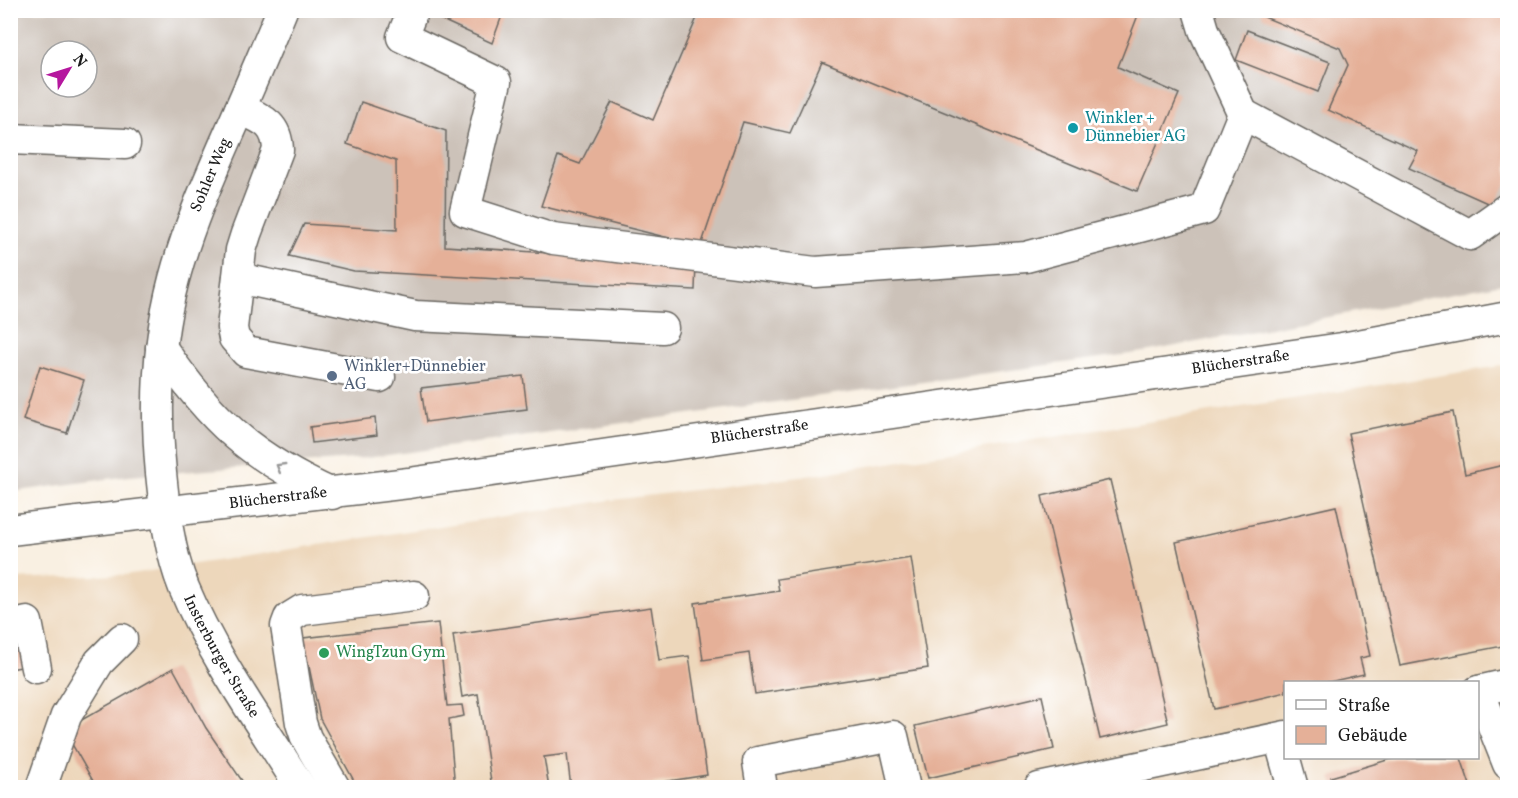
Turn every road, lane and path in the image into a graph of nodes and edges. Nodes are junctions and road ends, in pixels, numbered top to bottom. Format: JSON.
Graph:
{"nodes":[{"id":1,"x":282,"y":10,"type":"edge"},
{"id":2,"x":413,"y":10,"type":"edge"},
{"id":3,"x":1198,"y":10,"type":"edge"},
{"id":4,"x":240,"y":109,"type":"junction"},
{"id":5,"x":1242,"y":114,"type":"junction"},
{"id":6,"x":10,"y":139,"type":"edge"},
{"id":7,"x":125,"y":144,"type":"dead end"},
{"id":8,"x":1508,"y":208,"type":"edge"},
{"id":9,"x":238,"y":278,"type":"junction"},
{"id":10,"x":1508,"y":317,"type":"edge"},
{"id":11,"x":663,"y":327,"type":"dead end"},
{"id":12,"x":161,"y":347,"type":"junction"},
{"id":13,"x":380,"y":377,"type":"dead end"},
{"id":14,"x":332,"y":494,"type":"junction"},
{"id":15,"x":165,"y":513,"type":"junction"},
{"id":16,"x":10,"y":530,"type":"edge"},
{"id":17,"x":414,"y":596,"type":"dead end"},
{"id":18,"x":11,"y":626,"type":"edge"},
{"id":19,"x":122,"y":639,"type":"dead end"},
{"id":20,"x":27,"y":669,"type":"dead end"},
{"id":21,"x":1488,"y":689,"type":"edge"},
{"id":22,"x":304,"y":732,"type":"junction"},
{"id":23,"x":1282,"y":737,"type":"edge"},
{"id":24,"x":275,"y":745,"type":"junction"},
{"id":25,"x":1287,"y":759,"type":"edge"},
{"id":26,"x":1508,"y":764,"type":"edge"},
{"id":27,"x":1082,"y":783,"type":"edge"},
{"id":28,"x":41,"y":788,"type":"edge"},
{"id":29,"x":301,"y":788,"type":"edge"},
{"id":30,"x":335,"y":788,"type":"edge"},
{"id":31,"x":762,"y":788,"type":"edge"},
{"id":32,"x":905,"y":788,"type":"edge"},
{"id":33,"x":1040,"y":788,"type":"edge"},
{"id":34,"x":1293,"y":788,"type":"edge"}],
"edges":[{"from":1,"to":4,"type":"street","name":"Sohler Weg"},
{"from":2,"to":5,"type":"street"},
{"from":3,"to":5,"type":"street"},
{"from":4,"to":9,"type":"street"},
{"from":4,"to":12,"type":"street","name":"Sohler Weg"},
{"from":5,"to":8,"type":"street"},
{"from":6,"to":7,"type":"street"},
{"from":9,"to":11,"type":"street"},
{"from":9,"to":13,"type":"street"},
{"from":10,"to":14,"type":"street","name":"Blücherstraße"},
{"from":14,"to":12,"type":"street","one_way":true},
{"from":12,"to":15,"type":"street","name":"Sohler Weg"},
{"from":14,"to":15,"type":"street","name":"Blücherstraße"},
{"from":15,"to":16,"type":"street","name":"Blücherstraße"},
{"from":15,"to":24,"type":"street","name":"Insterburger Straße"},
{"from":17,"to":22,"type":"street"},
{"from":18,"to":20,"type":"street"},
{"from":19,"to":28,"type":"street"},
{"from":21,"to":26,"type":"street"},
{"from":22,"to":24,"type":"street"},
{"from":22,"to":30,"type":"street"},
{"from":23,"to":27,"type":"street"},
{"from":24,"to":29,"type":"street","name":"Insterburger Straße"},
{"from":25,"to":34,"type":"street"},
{"from":27,"to":33,"type":"street"},
{"from":31,"to":32,"type":"street"}]}
